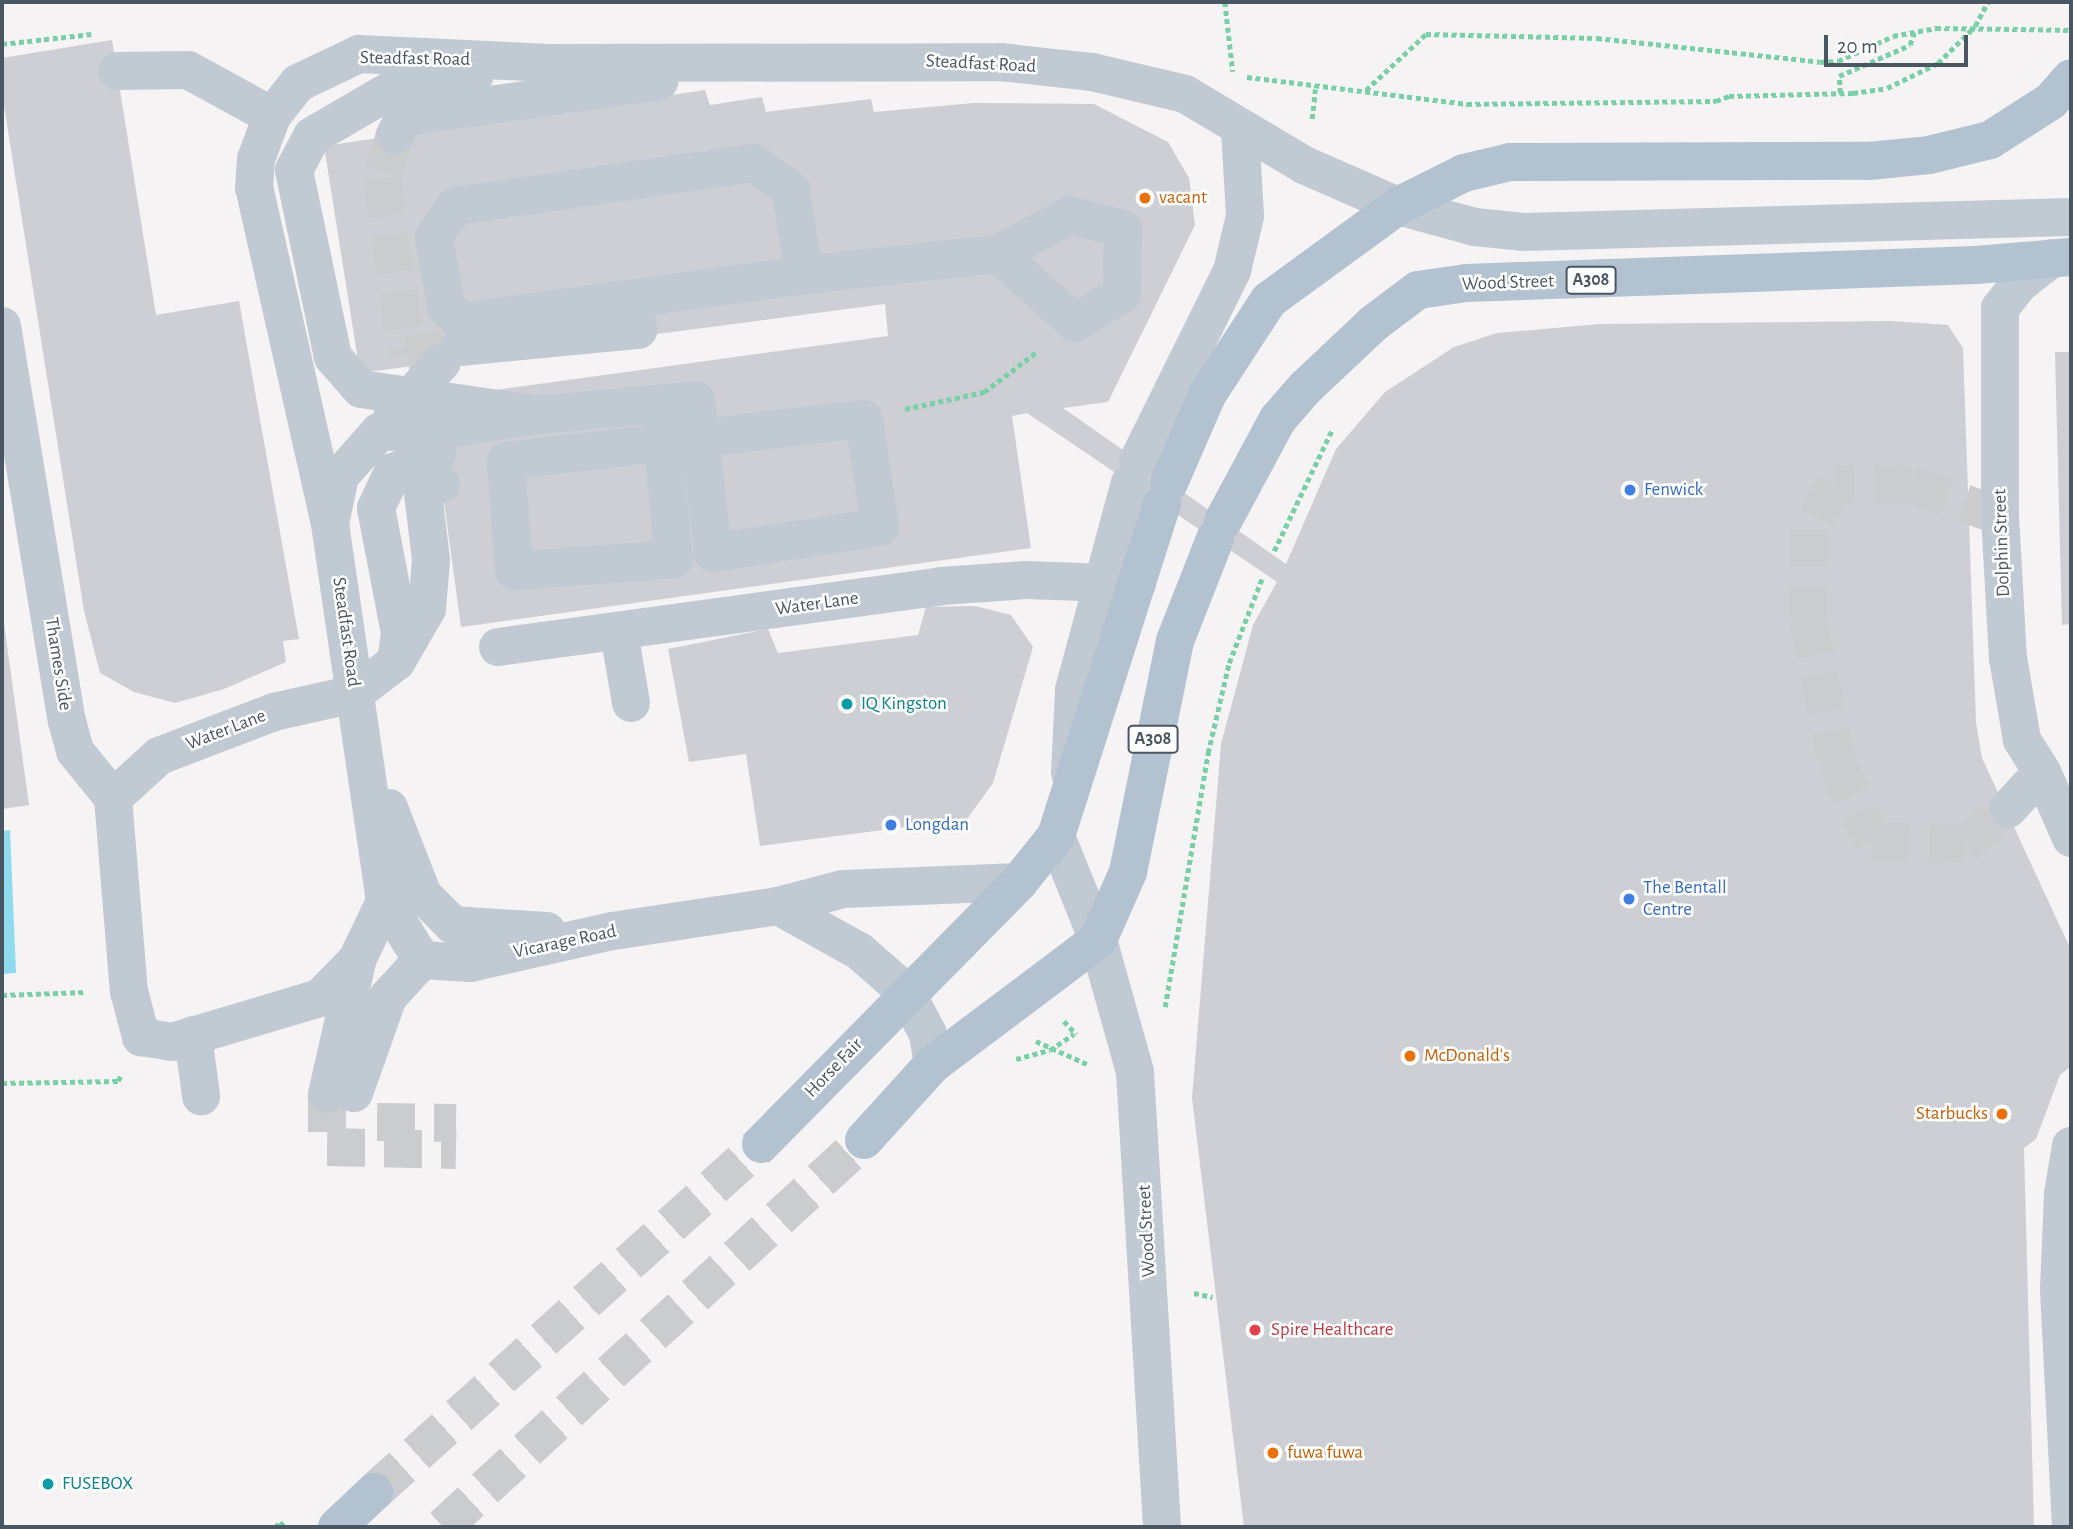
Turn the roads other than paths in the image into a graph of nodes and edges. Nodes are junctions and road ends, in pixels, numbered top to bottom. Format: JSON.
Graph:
{"nodes":[{"id":1,"x":771,"y":59,"type":"junction"},
{"id":2,"x":549,"y":62,"type":"junction"},
{"id":3,"x":117,"y":71,"type":"dead end"},
{"id":4,"x":2071,"y":78,"type":"edge"},
{"id":5,"x":272,"y":116,"type":"junction"},
{"id":6,"x":1240,"y":128,"type":"junction"},
{"id":7,"x":395,"y":135,"type":"tunnel mouth"},
{"id":8,"x":1398,"y":206,"type":"junction"},
{"id":9,"x":2071,"y":217,"type":"edge"},
{"id":10,"x":998,"y":254,"type":"junction"},
{"id":11,"x":2062,"y":258,"type":"edge"},
{"id":12,"x":804,"y":275,"type":"junction"},
{"id":13,"x":635,"y":314,"type":"junction"},
{"id":14,"x":2,"y":326,"type":"edge"},
{"id":15,"x":659,"y":404,"type":"junction"},
{"id":16,"x":539,"y":415,"type":"junction"},
{"id":17,"x":10,"y":422,"type":"edge"},
{"id":18,"x":379,"y":432,"type":"junction"},
{"id":19,"x":433,"y":474,"type":"dead end"},
{"id":20,"x":330,"y":524,"type":"junction"},
{"id":21,"x":1120,"y":582,"type":"junction"},
{"id":22,"x":619,"y":632,"type":"junction"},
{"id":23,"x":498,"y":648,"type":"dead end"},
{"id":24,"x":631,"y":703,"type":"dead end"},
{"id":25,"x":357,"y":711,"type":"junction"},
{"id":26,"x":2042,"y":772,"type":"junction"},
{"id":27,"x":113,"y":798,"type":"junction"},
{"id":28,"x":2008,"y":809,"type":"tunnel mouth"},
{"id":29,"x":1062,"y":823,"type":"junction"},
{"id":30,"x":2071,"y":838,"type":"edge"},
{"id":31,"x":1019,"y":882,"type":"junction"},
{"id":32,"x":385,"y":901,"type":"junction"},
{"id":33,"x":778,"y":906,"type":"junction"},
{"id":34,"x":612,"y":931,"type":"junction"},
{"id":35,"x":1098,"y":940,"type":"junction"},
{"id":36,"x":357,"y":960,"type":"junction"},
{"id":37,"x":422,"y":960,"type":"junction"},
{"id":38,"x":906,"y":992,"type":"junction"},
{"id":39,"x":193,"y":1035,"type":"junction"},
{"id":40,"x":933,"y":1064,"type":"junction"},
{"id":41,"x":201,"y":1096,"type":"dead end"},
{"id":42,"x":864,"y":1140,"type":"tunnel mouth"},
{"id":43,"x":761,"y":1144,"type":"tunnel mouth"},
{"id":44,"x":2071,"y":1146,"type":"edge"},
{"id":45,"x":374,"y":1492,"type":"tunnel mouth"},
{"id":46,"x":337,"y":1527,"type":"edge"},
{"id":47,"x":1162,"y":1527,"type":"edge"},
{"id":48,"x":2071,"y":1527,"type":"edge"}],
"edges":[{"from":1,"to":2,"type":"street","name":"Steadfast Road"},
{"from":1,"to":6,"type":"street","name":"Steadfast Road"},
{"from":1,"to":7,"type":"street"},
{"from":2,"to":5,"type":"street","name":"Steadfast Road"},
{"from":2,"to":16,"type":"street","bridge":true},
{"from":3,"to":5,"type":"street"},
{"from":4,"to":8,"type":"main road"},
{"from":5,"to":20,"type":"street","name":"Steadfast Road"},
{"from":6,"to":8,"type":"street"},
{"from":6,"to":21,"type":"street"},
{"from":8,"to":9,"type":"street"},
{"from":8,"to":21,"type":"main road"},
{"from":10,"to":10,"type":"street"},
{"from":10,"to":12,"type":"street"},
{"from":11,"to":26,"type":"street","name":"Dolphin Street"},
{"from":11,"to":35,"type":"main road","name":"Wood Street","number":"A308"},
{"from":12,"to":13,"type":"street"},
{"from":12,"to":13,"type":"street"},
{"from":13,"to":18,"type":"street"},
{"from":14,"to":17,"type":"street","name":"Thames Side"},
{"from":15,"to":15,"type":"street","bridge":true},
{"from":15,"to":16,"type":"street"},
{"from":16,"to":18,"type":"street"},
{"from":17,"to":27,"type":"street","name":"Thames Side"},
{"from":18,"to":20,"type":"street"},
{"from":19,"to":25,"type":"street"},
{"from":20,"to":25,"type":"street","name":"Steadfast Road"},
{"from":21,"to":22,"type":"street","name":"Water Lane"},
{"from":21,"to":29,"type":"main road"},
{"from":22,"to":23,"type":"street","name":"Water Lane"},
{"from":22,"to":24,"type":"street"},
{"from":25,"to":27,"type":"street","name":"Water Lane"},
{"from":25,"to":32,"type":"street","name":"Steadfast Road"},
{"from":25,"to":34,"type":"street"},
{"from":26,"to":28,"type":"street"},
{"from":26,"to":30,"type":"street","name":"Dolphin Street"},
{"from":27,"to":39,"type":"street"},
{"from":29,"to":31,"type":"main road","name":"Horse Fair"},
{"from":29,"to":35,"type":"street","name":"Wood Street"},
{"from":31,"to":33,"type":"street","name":"Vicarage Road"},
{"from":31,"to":38,"type":"main road","name":"Horse Fair"},
{"from":32,"to":36,"type":"street"},
{"from":32,"to":37,"type":"street"},
{"from":33,"to":34,"type":"street","name":"Vicarage Road"},
{"from":33,"to":38,"type":"street"},
{"from":34,"to":37,"type":"street","name":"Vicarage Road"},
{"from":35,"to":40,"type":"main road","number":"A308"},
{"from":35,"to":47,"type":"street","name":"Wood Street"},
{"from":36,"to":37,"type":"street"},
{"from":36,"to":39,"type":"street"},
{"from":38,"to":40,"type":"street"},
{"from":38,"to":43,"type":"main road","name":"Horse Fair"},
{"from":39,"to":41,"type":"street"},
{"from":40,"to":42,"type":"main road","number":"A308"},
{"from":44,"to":48,"type":"street"},
{"from":45,"to":46,"type":"main road"}]}
